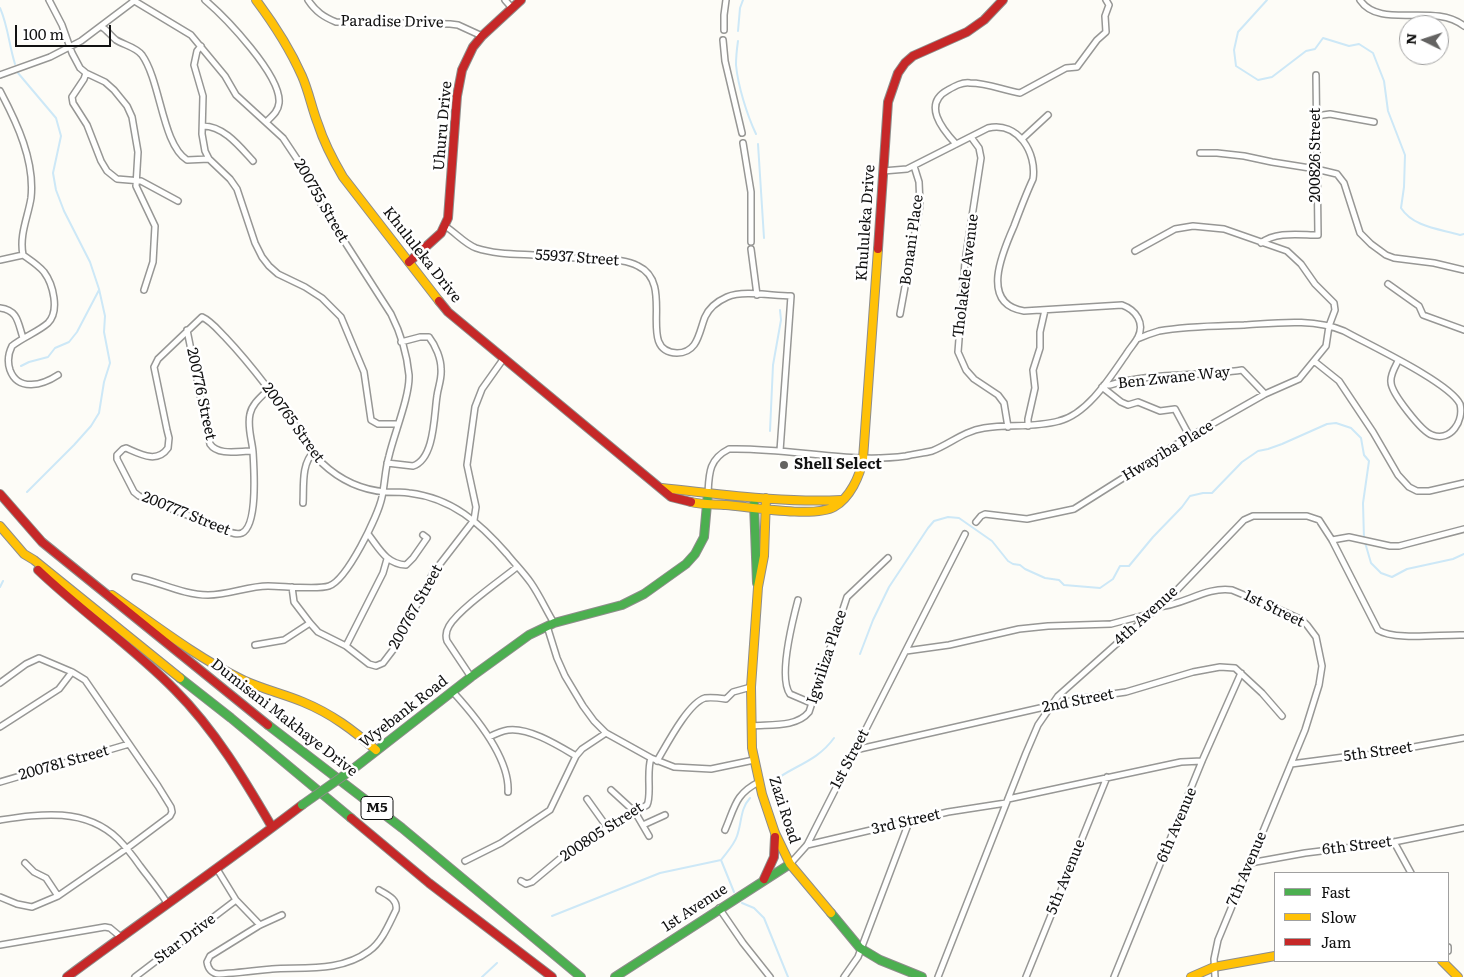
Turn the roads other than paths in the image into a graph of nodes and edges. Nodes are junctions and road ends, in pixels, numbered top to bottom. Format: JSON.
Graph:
{"nodes":[{"id":1,"x":49,"y":0,"type":"edge"},
{"id":2,"x":133,"y":0,"type":"edge"},
{"id":3,"x":205,"y":0,"type":"edge"},
{"id":4,"x":256,"y":0,"type":"edge"},
{"id":5,"x":308,"y":0,"type":"edge"},
{"id":6,"x":505,"y":0,"type":"edge"},
{"id":7,"x":521,"y":0,"type":"edge"},
{"id":8,"x":726,"y":0,"type":"edge"},
{"id":9,"x":1003,"y":0,"type":"edge"},
{"id":10,"x":1106,"y":0,"type":"edge"},
{"id":11,"x":1360,"y":0,"type":"edge"},
{"id":12,"x":512,"y":8,"type":"junction"},
{"id":13,"x":102,"y":26,"type":"junction"},
{"id":14,"x":1464,"y":26,"type":"edge"},
{"id":15,"x":724,"y":30,"type":"dead end"},
{"id":16,"x":482,"y":36,"type":"junction"},
{"id":17,"x":723,"y":40,"type":"dead end"},
{"id":18,"x":71,"y":46,"type":"junction"},
{"id":19,"x":201,"y":46,"type":"junction"},
{"id":20,"x":86,"y":73,"type":"junction"},
{"id":21,"x":0,"y":75,"type":"edge"},
{"id":22,"x":1316,"y":75,"type":"dead end"},
{"id":23,"x":0,"y":91,"type":"edge"},
{"id":24,"x":1048,"y":115,"type":"dead end"},
{"id":25,"x":1316,"y":116,"type":"junction"},
{"id":26,"x":266,"y":122,"type":"junction"},
{"id":27,"x":1374,"y":122,"type":"dead end"},
{"id":28,"x":203,"y":126,"type":"junction"},
{"id":29,"x":742,"y":133,"type":"dead end"},
{"id":30,"x":972,"y":137,"type":"junction"},
{"id":31,"x":1022,"y":139,"type":"junction"},
{"id":32,"x":744,"y":142,"type":"dead end"},
{"id":33,"x":956,"y":144,"type":"junction"},
{"id":34,"x":1200,"y":152,"type":"dead end"},
{"id":35,"x":209,"y":159,"type":"junction"},
{"id":36,"x":253,"y":161,"type":"dead end"},
{"id":37,"x":914,"y":166,"type":"junction"},
{"id":38,"x":1316,"y":169,"type":"junction"},
{"id":39,"x":883,"y":170,"type":"junction"},
{"id":40,"x":135,"y":180,"type":"junction"},
{"id":41,"x":178,"y":201,"type":"dead end"},
{"id":42,"x":446,"y":226,"type":"junction"},
{"id":43,"x":751,"y":242,"type":"dead end"},
{"id":44,"x":1261,"y":243,"type":"junction"},
{"id":45,"x":751,"y":249,"type":"dead end"},
{"id":46,"x":1135,"y":250,"type":"dead end"},
{"id":47,"x":23,"y":255,"type":"junction"},
{"id":48,"x":0,"y":260,"type":"edge"},
{"id":49,"x":409,"y":262,"type":"junction"},
{"id":50,"x":1464,"y":270,"type":"edge"},
{"id":51,"x":1388,"y":284,"type":"dead end"},
{"id":52,"x":144,"y":290,"type":"dead end"},
{"id":53,"x":757,"y":294,"type":"junction"},
{"id":54,"x":0,"y":308,"type":"edge"},
{"id":55,"x":1045,"y":310,"type":"junction"},
{"id":56,"x":900,"y":314,"type":"dead end"},
{"id":57,"x":1329,"y":326,"type":"junction"},
{"id":58,"x":186,"y":330,"type":"junction"},
{"id":59,"x":1464,"y":330,"type":"edge"},
{"id":60,"x":23,"y":338,"type":"junction"},
{"id":61,"x":1137,"y":339,"type":"junction"},
{"id":62,"x":401,"y":342,"type":"junction"},
{"id":63,"x":504,"y":358,"type":"junction"},
{"id":64,"x":1314,"y":361,"type":"junction"},
{"id":65,"x":1398,"y":361,"type":"junction"},
{"id":66,"x":58,"y":375,"type":"dead end"},
{"id":67,"x":1103,"y":386,"type":"junction"},
{"id":68,"x":268,"y":390,"type":"junction"},
{"id":69,"x":1265,"y":394,"type":"junction"},
{"id":70,"x":398,"y":424,"type":"junction"},
{"id":71,"x":1028,"y":426,"type":"junction"},
{"id":72,"x":1008,"y":427,"type":"junction"},
{"id":73,"x":1190,"y":437,"type":"junction"},
{"id":74,"x":252,"y":451,"type":"junction"},
{"id":75,"x":780,"y":451,"type":"junction"},
{"id":76,"x":314,"y":452,"type":"junction"},
{"id":77,"x":863,"y":459,"type":"junction"},
{"id":78,"x":387,"y":463,"type":"junction"},
{"id":79,"x":1464,"y":484,"type":"edge"},
{"id":80,"x":662,"y":488,"type":"junction"},
{"id":81,"x":383,"y":491,"type":"junction"},
{"id":82,"x":708,"y":493,"type":"junction"},
{"id":83,"x":0,"y":494,"type":"edge"},
{"id":84,"x":753,"y":497,"type":"junction"},
{"id":85,"x":766,"y":498,"type":"junction"},
{"id":86,"x":841,"y":500,"type":"junction"},
{"id":87,"x":303,"y":503,"type":"dead end"},
{"id":88,"x":708,"y":504,"type":"junction"},
{"id":89,"x":754,"y":509,"type":"junction"},
{"id":90,"x":765,"y":510,"type":"junction"},
{"id":91,"x":474,"y":520,"type":"junction"},
{"id":92,"x":976,"y":522,"type":"dead end"},
{"id":93,"x":0,"y":526,"type":"edge"},
{"id":94,"x":1464,"y":528,"type":"edge"},
{"id":95,"x":368,"y":534,"type":"junction"},
{"id":96,"x":965,"y":534,"type":"dead end"},
{"id":97,"x":423,"y":535,"type":"dead end"},
{"id":98,"x":1332,"y":540,"type":"junction"},
{"id":99,"x":24,"y":554,"type":"junction"},
{"id":100,"x":888,"y":558,"type":"dead end"},
{"id":101,"x":387,"y":559,"type":"junction"},
{"id":102,"x":517,"y":567,"type":"junction"},
{"id":103,"x":75,"y":570,"type":"junction"},
{"id":104,"x":135,"y":577,"type":"dead end"},
{"id":105,"x":758,"y":586,"type":"junction"},
{"id":106,"x":292,"y":587,"type":"junction"},
{"id":107,"x":798,"y":600,"type":"dead end"},
{"id":108,"x":1157,"y":607,"type":"junction"},
{"id":109,"x":1148,"y":614,"type":"junction"},
{"id":110,"x":310,"y":623,"type":"junction"},
{"id":111,"x":550,"y":625,"type":"junction"},
{"id":112,"x":1464,"y":635,"type":"edge"},
{"id":113,"x":255,"y":645,"type":"dead end"},
{"id":114,"x":346,"y":646,"type":"junction"},
{"id":115,"x":906,"y":651,"type":"junction"},
{"id":116,"x":72,"y":672,"type":"junction"},
{"id":117,"x":1241,"y":673,"type":"junction"},
{"id":118,"x":471,"y":677,"type":"junction"},
{"id":119,"x":0,"y":683,"type":"edge"},
{"id":120,"x":750,"y":687,"type":"junction"},
{"id":121,"x":453,"y":692,"type":"junction"},
{"id":122,"x":811,"y":703,"type":"junction"},
{"id":123,"x":1051,"y":706,"type":"junction"},
{"id":124,"x":1282,"y":716,"type":"dead end"},
{"id":125,"x":751,"y":726,"type":"junction"},
{"id":126,"x":0,"y":727,"type":"edge"},
{"id":127,"x":606,"y":733,"type":"junction"},
{"id":128,"x":489,"y":736,"type":"junction"},
{"id":129,"x":1464,"y":738,"type":"edge"},
{"id":130,"x":129,"y":744,"type":"junction"},
{"id":131,"x":376,"y":750,"type":"junction"},
{"id":132,"x":855,"y":750,"type":"junction"},
{"id":133,"x":576,"y":756,"type":"junction"},
{"id":134,"x":651,"y":758,"type":"junction"},
{"id":135,"x":754,"y":760,"type":"junction"},
{"id":136,"x":656,"y":761,"type":"junction"},
{"id":137,"x":1202,"y":761,"type":"junction"},
{"id":138,"x":1292,"y":764,"type":"junction"},
{"id":139,"x":1107,"y":777,"type":"junction"},
{"id":140,"x":0,"y":782,"type":"edge"},
{"id":141,"x":759,"y":782,"type":"junction"},
{"id":142,"x":611,"y":790,"type":"dead end"},
{"id":143,"x":508,"y":792,"type":"dead end"},
{"id":144,"x":587,"y":799,"type":"dead end"},
{"id":145,"x":1007,"y":801,"type":"junction"},
{"id":146,"x":635,"y":812,"type":"junction"},
{"id":147,"x":665,"y":815,"type":"dead end"},
{"id":148,"x":0,"y":820,"type":"edge"},
{"id":149,"x":909,"y":822,"type":"junction"},
{"id":150,"x":643,"y":825,"type":"junction"},
{"id":151,"x":607,"y":827,"type":"junction"},
{"id":152,"x":272,"y":828,"type":"junction"},
{"id":153,"x":1464,"y":828,"type":"edge"},
{"id":154,"x":725,"y":830,"type":"dead end"},
{"id":155,"x":775,"y":833,"type":"junction"},
{"id":156,"x":648,"y":836,"type":"dead end"},
{"id":157,"x":1394,"y":842,"type":"junction"},
{"id":158,"x":807,"y":845,"type":"junction"},
{"id":159,"x":126,"y":849,"type":"junction"},
{"id":160,"x":465,"y":861,"type":"dead end"},
{"id":161,"x":25,"y":863,"type":"dead end"},
{"id":162,"x":1250,"y":863,"type":"junction"},
{"id":163,"x":790,"y":864,"type":"junction"},
{"id":164,"x":218,"y":869,"type":"junction"},
{"id":165,"x":1410,"y":872,"type":"edge"},
{"id":166,"x":763,"y":880,"type":"junction"},
{"id":167,"x":521,"y":881,"type":"dead end"},
{"id":168,"x":379,"y":890,"type":"dead end"},
{"id":169,"x":58,"y":896,"type":"junction"},
{"id":170,"x":0,"y":897,"type":"edge"},
{"id":171,"x":236,"y":900,"type":"junction"},
{"id":172,"x":167,"y":903,"type":"junction"},
{"id":173,"x":719,"y":908,"type":"junction"},
{"id":174,"x":282,"y":915,"type":"dead end"},
{"id":175,"x":260,"y":925,"type":"junction"},
{"id":176,"x":122,"y":938,"type":"junction"},
{"id":177,"x":0,"y":945,"type":"edge"},
{"id":178,"x":860,"y":948,"type":"junction"},
{"id":179,"x":1274,"y":956,"type":"edge"},
{"id":180,"x":1444,"y":962,"type":"edge"},
{"id":181,"x":1214,"y":967,"type":"junction"},
{"id":182,"x":768,"y":975,"type":"edge"},
{"id":183,"x":67,"y":977,"type":"edge"},
{"id":184,"x":135,"y":977,"type":"edge"},
{"id":185,"x":552,"y":977,"type":"edge"},
{"id":186,"x":581,"y":977,"type":"edge"},
{"id":187,"x":615,"y":977,"type":"edge"},
{"id":188,"x":762,"y":977,"type":"edge"},
{"id":189,"x":844,"y":977,"type":"edge"},
{"id":190,"x":922,"y":977,"type":"edge"},
{"id":191,"x":938,"y":977,"type":"edge"},
{"id":192,"x":1026,"y":977,"type":"edge"},
{"id":193,"x":1114,"y":977,"type":"edge"},
{"id":194,"x":1191,"y":977,"type":"edge"},
{"id":195,"x":1215,"y":977,"type":"edge"},
{"id":196,"x":1458,"y":977,"type":"edge"}],
"edges":[{"from":1,"to":18,"type":"street"},
{"from":2,"to":13,"type":"street"},
{"from":2,"to":19,"type":"street","name":"200755 Street"},
{"from":3,"to":26,"type":"street"},
{"from":4,"to":49,"type":"street","name":"Khululeka Drive"},
{"from":5,"to":16,"type":"street","name":"Paradise Drive"},
{"from":6,"to":12,"type":"street"},
{"from":7,"to":12,"type":"street","name":"Uhuru Drive"},
{"from":8,"to":15,"type":"street"},
{"from":9,"to":39,"type":"street","name":"Khululeka Drive"},
{"from":10,"to":33,"type":"street"},
{"from":11,"to":14,"type":"street"},
{"from":12,"to":16,"type":"street","name":"Uhuru Drive"},
{"from":13,"to":18,"type":"street"},
{"from":13,"to":35,"type":"street"},
{"from":16,"to":42,"type":"street","name":"Uhuru Drive"},
{"from":17,"to":29,"type":"street"},
{"from":18,"to":20,"type":"street"},
{"from":18,"to":21,"type":"street"},
{"from":19,"to":26,"type":"street","name":"200755 Street"},
{"from":19,"to":28,"type":"street"},
{"from":20,"to":40,"type":"street"},
{"from":20,"to":40,"type":"street"},
{"from":22,"to":25,"type":"street","name":"200826 Street"},
{"from":23,"to":47,"type":"street"},
{"from":24,"to":31,"type":"street"},
{"from":25,"to":27,"type":"street"},
{"from":25,"to":38,"type":"street","name":"200826 Street"},
{"from":26,"to":62,"type":"street","name":"200755 Street"},
{"from":28,"to":35,"type":"street"},
{"from":28,"to":36,"type":"street"},
{"from":30,"to":31,"type":"street"},
{"from":30,"to":33,"type":"street"},
{"from":30,"to":72,"type":"street","name":"Tholakele Avenue"},
{"from":31,"to":55,"type":"street"},
{"from":32,"to":43,"type":"street"},
{"from":33,"to":37,"type":"street"},
{"from":34,"to":38,"type":"street"},
{"from":35,"to":70,"type":"street"},
{"from":37,"to":39,"type":"street"},
{"from":37,"to":56,"type":"street","name":"Bonani Place"},
{"from":38,"to":44,"type":"street","name":"200826 Street"},
{"from":38,"to":50,"type":"street"},
{"from":39,"to":77,"type":"street","name":"Khululeka Drive"},
{"from":40,"to":41,"type":"street"},
{"from":40,"to":52,"type":"street"},
{"from":42,"to":49,"type":"street"},
{"from":42,"to":53,"type":"street","name":"55937 Street"},
{"from":44,"to":46,"type":"street"},
{"from":44,"to":57,"type":"street","name":"Hwayiba Place"},
{"from":45,"to":53,"type":"street"},
{"from":47,"to":48,"type":"street"},
{"from":47,"to":60,"type":"street"},
{"from":49,"to":63,"type":"street","name":"Khululeka Drive"},
{"from":51,"to":59,"type":"street"},
{"from":53,"to":75,"type":"street","name":"55937 Street"},
{"from":54,"to":60,"type":"street"},
{"from":55,"to":61,"type":"street"},
{"from":55,"to":71,"type":"street"},
{"from":57,"to":61,"type":"street"},
{"from":57,"to":64,"type":"street","name":"Hwayiba Place"},
{"from":57,"to":65,"type":"street"},
{"from":58,"to":68,"type":"street","name":"200765 Street"},
{"from":58,"to":74,"type":"street","name":"200776 Street"},
{"from":58,"to":74,"type":"street","name":"200777 Street"},
{"from":60,"to":66,"type":"street"},
{"from":61,"to":67,"type":"street"},
{"from":62,"to":70,"type":"street","name":"200755 Street"},
{"from":62,"to":78,"type":"street"},
{"from":63,"to":80,"type":"street","name":"Khululeka Drive"},
{"from":63,"to":91,"type":"street"},
{"from":64,"to":69,"type":"street","name":"Hwayiba Place"},
{"from":64,"to":79,"type":"street"},
{"from":65,"to":65,"type":"street"},
{"from":67,"to":69,"type":"street","name":"Ben Zwane Way"},
{"from":67,"to":71,"type":"street"},
{"from":67,"to":73,"type":"street"},
{"from":68,"to":74,"type":"street","name":"200777 Street"},
{"from":68,"to":76,"type":"street","name":"200765 Street"},
{"from":69,"to":73,"type":"street","name":"Hwayiba Place"},
{"from":70,"to":78,"type":"street","name":"200755 Street"},
{"from":71,"to":72,"type":"street"},
{"from":72,"to":77,"type":"street"},
{"from":73,"to":92,"type":"street","name":"Hwayiba Place"},
{"from":75,"to":77,"type":"street"},
{"from":75,"to":82,"type":"street"},
{"from":76,"to":81,"type":"street","name":"200765 Street"},
{"from":76,"to":87,"type":"street"},
{"from":77,"to":86,"type":"street","name":"Khululeka Drive"},
{"from":78,"to":81,"type":"street","name":"200755 Street"},
{"from":80,"to":82,"type":"street"},
{"from":80,"to":88,"type":"street","name":"Khululeka Drive"},
{"from":81,"to":91,"type":"street","name":"200765 Street"},
{"from":81,"to":95,"type":"street","name":"200755 Street"},
{"from":82,"to":84,"type":"street"},
{"from":82,"to":88,"type":"street","name":"Wyebank Road"},
{"from":83,"to":103,"type":"street","name":"Dumisani Makhaye Drive","number":"M5"},
{"from":84,"to":85,"type":"street"},
{"from":84,"to":89,"type":"street","name":"Zazi Road"},
{"from":85,"to":86,"type":"street"},
{"from":85,"to":90,"type":"street","name":"Zazi Road"},
{"from":86,"to":90,"type":"street","name":"Khululeka Drive"},
{"from":88,"to":89,"type":"street","name":"Khululeka Drive"},
{"from":88,"to":111,"type":"street","name":"Wyebank Road"},
{"from":89,"to":90,"type":"street","name":"Khululeka Drive"},
{"from":89,"to":105,"type":"street","name":"Zazi Road"},
{"from":90,"to":105,"type":"street","name":"Zazi Road"},
{"from":91,"to":102,"type":"street","name":"200765 Street"},
{"from":91,"to":114,"type":"street","name":"200767 Street"},
{"from":93,"to":99,"type":"street","number":"M5"},
{"from":94,"to":98,"type":"street"},
{"from":95,"to":101,"type":"street"},
{"from":95,"to":106,"type":"street","name":"200755 Street"},
{"from":96,"to":115,"type":"street","name":"1st Street"},
{"from":97,"to":101,"type":"street"},
{"from":98,"to":108,"type":"street","name":"4th Avenue"},
{"from":98,"to":112,"type":"street","name":"4th Avenue"},
{"from":99,"to":152,"type":"street"},
{"from":99,"to":185,"type":"street","number":"M5"},
{"from":100,"to":122,"type":"street","name":"Igwiliza Place"},
{"from":101,"to":114,"type":"street"},
{"from":102,"to":111,"type":"street","name":"200765 Street"},
{"from":102,"to":118,"type":"street"},
{"from":103,"to":131,"type":"street"},
{"from":103,"to":186,"type":"street","name":"Dumisani Makhaye Drive","number":"M5"},
{"from":104,"to":106,"type":"street"},
{"from":105,"to":120,"type":"street","name":"Zazi Road"},
{"from":106,"to":110,"type":"street","name":"200767 Street"},
{"from":107,"to":122,"type":"street"},
{"from":108,"to":109,"type":"street","name":"4th Avenue"},
{"from":108,"to":138,"type":"street","name":"1st Street"},
{"from":109,"to":115,"type":"street"},
{"from":109,"to":123,"type":"street","name":"4th Avenue"},
{"from":110,"to":113,"type":"street"},
{"from":110,"to":114,"type":"street","name":"200767 Street"},
{"from":111,"to":118,"type":"street","name":"Wyebank Road"},
{"from":111,"to":127,"type":"street","name":"200765 Street"},
{"from":115,"to":132,"type":"street","name":"1st Street"},
{"from":116,"to":119,"type":"street","name":"200781 Street"},
{"from":116,"to":126,"type":"street"},
{"from":116,"to":130,"type":"street","name":"200781 Street"},
{"from":117,"to":123,"type":"street","name":"2nd Street"},
{"from":117,"to":124,"type":"street"},
{"from":117,"to":137,"type":"street","name":"6th Avenue"},
{"from":118,"to":121,"type":"street","name":"Wyebank Road"},
{"from":120,"to":125,"type":"street","name":"Zazi Road"},
{"from":120,"to":136,"type":"street"},
{"from":121,"to":128,"type":"street"},
{"from":121,"to":131,"type":"street","name":"Wyebank Road"},
{"from":122,"to":125,"type":"street","name":"Igwiliza Place"},
{"from":123,"to":132,"type":"street","name":"2nd Street"},
{"from":123,"to":145,"type":"street","name":"4th Avenue"},
{"from":125,"to":135,"type":"street","name":"Zazi Road"},
{"from":127,"to":133,"type":"street"},
{"from":127,"to":134,"type":"street","name":"200765 Street"},
{"from":128,"to":133,"type":"street"},
{"from":128,"to":143,"type":"street"},
{"from":129,"to":138,"type":"street","name":"5th Street"},
{"from":130,"to":140,"type":"street","name":"200781 Street"},
{"from":130,"to":159,"type":"street","name":"200781 Street"},
{"from":131,"to":152,"type":"street","name":"Wyebank Road","bridge":true},
{"from":132,"to":158,"type":"street","name":"1st Street"},
{"from":133,"to":160,"type":"street"},
{"from":134,"to":136,"type":"street","name":"200765 Street"},
{"from":134,"to":146,"type":"street","name":"200805 Street"},
{"from":135,"to":136,"type":"street","name":"200765 Street"},
{"from":135,"to":141,"type":"street","name":"Zazi Road"},
{"from":137,"to":139,"type":"street","name":"3rd Street"},
{"from":137,"to":193,"type":"street","name":"6th Avenue"},
{"from":138,"to":162,"type":"street","name":"7th Avenue"},
{"from":139,"to":145,"type":"street","name":"3rd Street"},
{"from":139,"to":192,"type":"street","name":"5th Avenue"},
{"from":141,"to":154,"type":"street"},
{"from":141,"to":155,"type":"street","name":"Zazi Road"},
{"from":142,"to":146,"type":"street"},
{"from":144,"to":151,"type":"street"},
{"from":145,"to":149,"type":"street","name":"3rd Street"},
{"from":145,"to":191,"type":"street","name":"4th Avenue"},
{"from":146,"to":150,"type":"street"},
{"from":146,"to":151,"type":"street","name":"200805 Street"},
{"from":147,"to":150,"type":"street"},
{"from":148,"to":159,"type":"street"},
{"from":149,"to":158,"type":"street","name":"3rd Street"},
{"from":149,"to":178,"type":"street"},
{"from":150,"to":156,"type":"street"},
{"from":151,"to":167,"type":"street","name":"200805 Street"},
{"from":152,"to":164,"type":"street","name":"Wyebank Road"},
{"from":153,"to":157,"type":"street","name":"6th Street"},
{"from":155,"to":163,"type":"street","name":"Zazi Road"},
{"from":155,"to":166,"type":"street"},
{"from":157,"to":162,"type":"street","name":"6th Street"},
{"from":157,"to":165,"type":"street"},
{"from":158,"to":163,"type":"street","name":"1st Street"},
{"from":159,"to":169,"type":"street"},
{"from":159,"to":172,"type":"street"},
{"from":161,"to":169,"type":"street"},
{"from":162,"to":181,"type":"street","name":"7th Avenue"},
{"from":163,"to":166,"type":"street","name":"1st Avenue"},
{"from":163,"to":178,"type":"street","name":"Zazi Road"},
{"from":164,"to":171,"type":"street"},
{"from":164,"to":172,"type":"street","name":"Wyebank Road"},
{"from":166,"to":173,"type":"street","name":"1st Avenue"},
{"from":168,"to":175,"type":"street"},
{"from":169,"to":170,"type":"street"},
{"from":171,"to":175,"type":"street"},
{"from":171,"to":184,"type":"street","name":"Star Drive"},
{"from":172,"to":176,"type":"street","name":"Wyebank Road"},
{"from":173,"to":182,"type":"street"},
{"from":173,"to":187,"type":"street","name":"1st Avenue"},
{"from":174,"to":175,"type":"street"},
{"from":176,"to":177,"type":"street"},
{"from":176,"to":183,"type":"street","name":"Wyebank Road"},
{"from":178,"to":189,"type":"street"},
{"from":178,"to":190,"type":"street","name":"Zazi Road"},
{"from":179,"to":181,"type":"street"},
{"from":180,"to":196,"type":"street"},
{"from":181,"to":194,"type":"street"},
{"from":181,"to":195,"type":"street","name":"7th Avenue"},
{"from":182,"to":188,"type":"street"}]}
